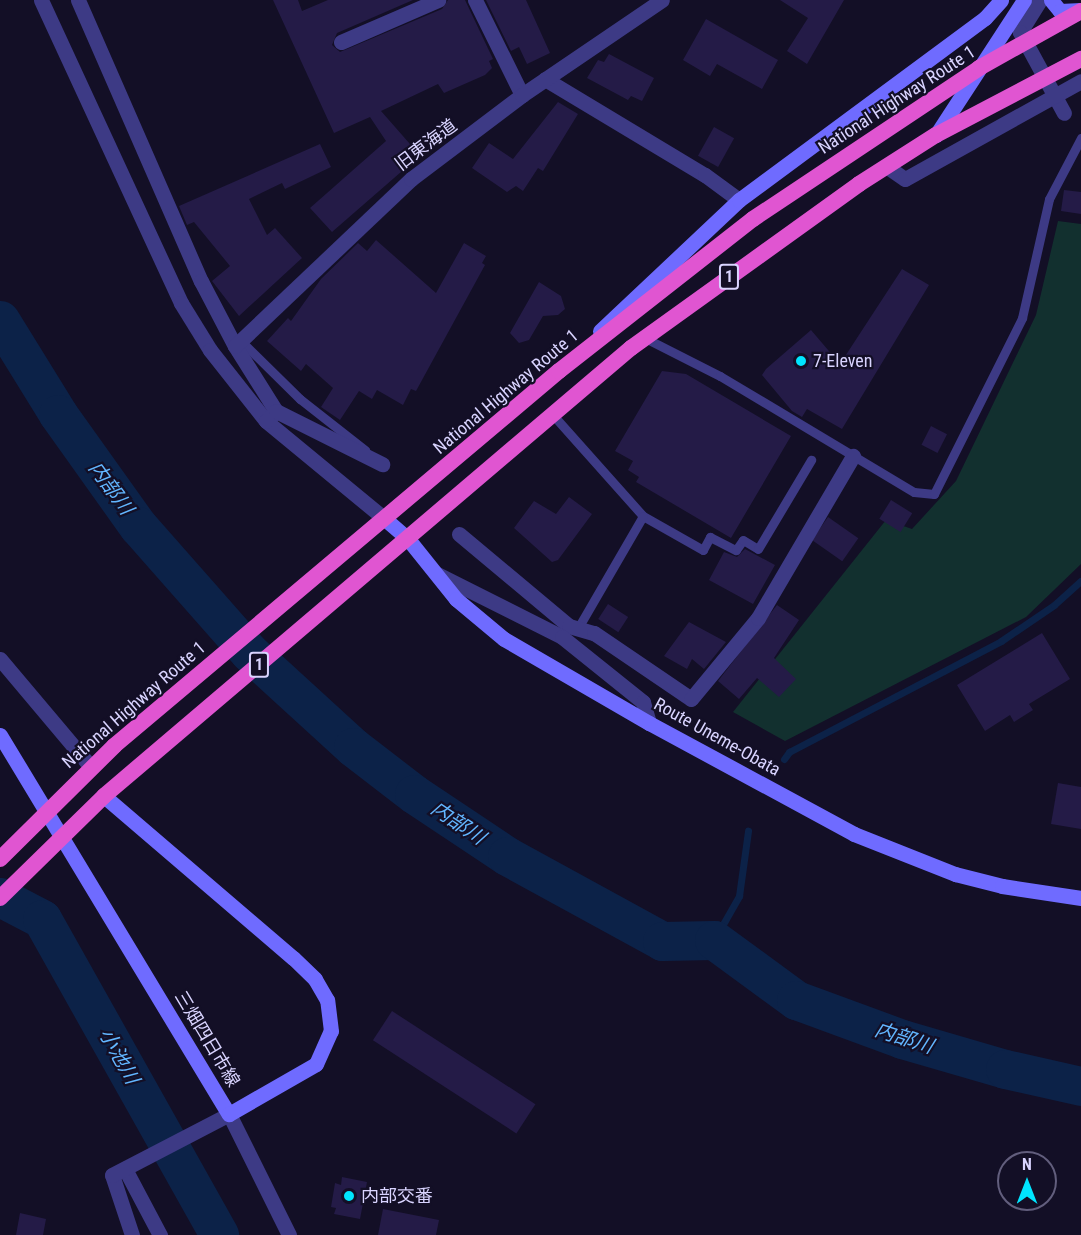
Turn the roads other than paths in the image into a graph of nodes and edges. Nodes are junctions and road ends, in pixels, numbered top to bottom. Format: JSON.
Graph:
{"nodes":[{"id":1,"x":41,"y":0,"type":"edge"},
{"id":2,"x":78,"y":0,"type":"edge"},
{"id":3,"x":438,"y":0,"type":"edge"},
{"id":4,"x":475,"y":0,"type":"edge"},
{"id":5,"x":662,"y":0,"type":"edge"},
{"id":6,"x":1000,"y":0,"type":"edge"},
{"id":7,"x":1024,"y":0,"type":"edge"},
{"id":8,"x":1040,"y":0,"type":"edge"},
{"id":9,"x":1051,"y":0,"type":"edge"},
{"id":10,"x":1081,"y":11,"type":"edge"},
{"id":11,"x":341,"y":42,"type":"dead end"},
{"id":12,"x":1081,"y":59,"type":"edge"},
{"id":13,"x":979,"y":68,"type":"junction"},
{"id":14,"x":545,"y":79,"type":"junction"},
{"id":15,"x":1081,"y":81,"type":"edge"},
{"id":16,"x":522,"y":95,"type":"junction"},
{"id":17,"x":1064,"y":113,"type":"dead end"},
{"id":18,"x":936,"y":135,"type":"junction"},
{"id":19,"x":1080,"y":142,"type":"edge"},
{"id":20,"x":889,"y":168,"type":"junction"},
{"id":21,"x":739,"y":200,"type":"junction"},
{"id":22,"x":645,"y":338,"type":"junction"},
{"id":23,"x":238,"y":343,"type":"junction"},
{"id":24,"x":559,"y":371,"type":"junction"},
{"id":25,"x":553,"y":415,"type":"junction"},
{"id":26,"x":271,"y":416,"type":"junction"},
{"id":27,"x":853,"y":456,"type":"junction"},
{"id":28,"x":811,"y":460,"type":"dead end"},
{"id":29,"x":382,"y":464,"type":"joint"},
{"id":30,"x":644,"y":516,"type":"junction"},
{"id":31,"x":385,"y":519,"type":"junction"},
{"id":32,"x":459,"y":534,"type":"dead end"},
{"id":33,"x":408,"y":538,"type":"junction"},
{"id":34,"x":437,"y":574,"type":"junction"},
{"id":35,"x":570,"y":630,"type":"junction"},
{"id":36,"x":0,"y":659,"type":"edge"},
{"id":37,"x":650,"y":723,"type":"junction"},
{"id":38,"x":0,"y":735,"type":"edge"},
{"id":39,"x":91,"y":767,"type":"junction"},
{"id":40,"x":104,"y":796,"type":"junction"},
{"id":41,"x":0,"y":858,"type":"edge"},
{"id":42,"x":0,"y":898,"type":"edge"},
{"id":43,"x":1081,"y":898,"type":"edge"},
{"id":44,"x":229,"y":1114,"type":"junction"},
{"id":45,"x":127,"y":1168,"type":"junction"},
{"id":46,"x":132,"y":1235,"type":"edge"},
{"id":47,"x":160,"y":1235,"type":"edge"},
{"id":48,"x":289,"y":1235,"type":"edge"}],
"edges":[{"from":1,"to":26,"type":"street"},
{"from":2,"to":23,"type":"street"},
{"from":3,"to":11,"type":"street"},
{"from":4,"to":16,"type":"street"},
{"from":5,"to":14,"type":"street","name":"旧東海道"},
{"from":6,"to":21,"type":"main road"},
{"from":7,"to":13,"type":"main road"},
{"from":8,"to":17,"type":"street"},
{"from":9,"to":10,"type":"main road"},
{"from":10,"to":13,"type":"highway","name":"National Highway Route 1","number":"1"},
{"from":12,"to":18,"type":"highway","number":"1"},
{"from":13,"to":18,"type":"main road"},
{"from":13,"to":24,"type":"highway","name":"National Highway Route 1","number":"1"},
{"from":14,"to":16,"type":"street","name":"旧東海道"},
{"from":14,"to":21,"type":"street"},
{"from":15,"to":20,"type":"street"},
{"from":16,"to":23,"type":"street","name":"旧東海道"},
{"from":18,"to":20,"type":"highway","number":"1"},
{"from":19,"to":27,"type":"lane"},
{"from":20,"to":22,"type":"highway","number":"1"},
{"from":21,"to":24,"type":"main road"},
{"from":22,"to":25,"type":"highway","number":"1"},
{"from":22,"to":27,"type":"lane"},
{"from":23,"to":26,"type":"street"},
{"from":23,"to":29,"type":"lane"},
{"from":24,"to":31,"type":"highway","name":"National Highway Route 1","number":"1"},
{"from":25,"to":30,"type":"lane"},
{"from":25,"to":33,"type":"highway","number":"1"},
{"from":26,"to":29,"type":"street"},
{"from":26,"to":31,"type":"street"},
{"from":27,"to":35,"type":"street"},
{"from":28,"to":30,"type":"lane"},
{"from":30,"to":35,"type":"lane"},
{"from":31,"to":33,"type":"main road","name":"Route Uneme-Obata"},
{"from":31,"to":39,"type":"highway","name":"National Highway Route 1","number":"1"},
{"from":32,"to":35,"type":"street"},
{"from":33,"to":34,"type":"main road","name":"Route Uneme-Obata"},
{"from":33,"to":40,"type":"highway","number":"1"},
{"from":34,"to":35,"type":"street"},
{"from":34,"to":37,"type":"main road","name":"Route Uneme-Obata"},
{"from":35,"to":37,"type":"street"},
{"from":36,"to":39,"type":"street"},
{"from":37,"to":43,"type":"main road","name":"Route Uneme-Obata"},
{"from":38,"to":44,"type":"main road","name":"三畑四日市線"},
{"from":39,"to":41,"type":"highway","name":"National Highway Route 1","number":"1"},
{"from":40,"to":42,"type":"highway","number":"1"},
{"from":40,"to":44,"type":"main road","name":"三畑四日市線"},
{"from":44,"to":45,"type":"street"},
{"from":44,"to":48,"type":"street"},
{"from":45,"to":46,"type":"street"},
{"from":45,"to":47,"type":"street"}]}
